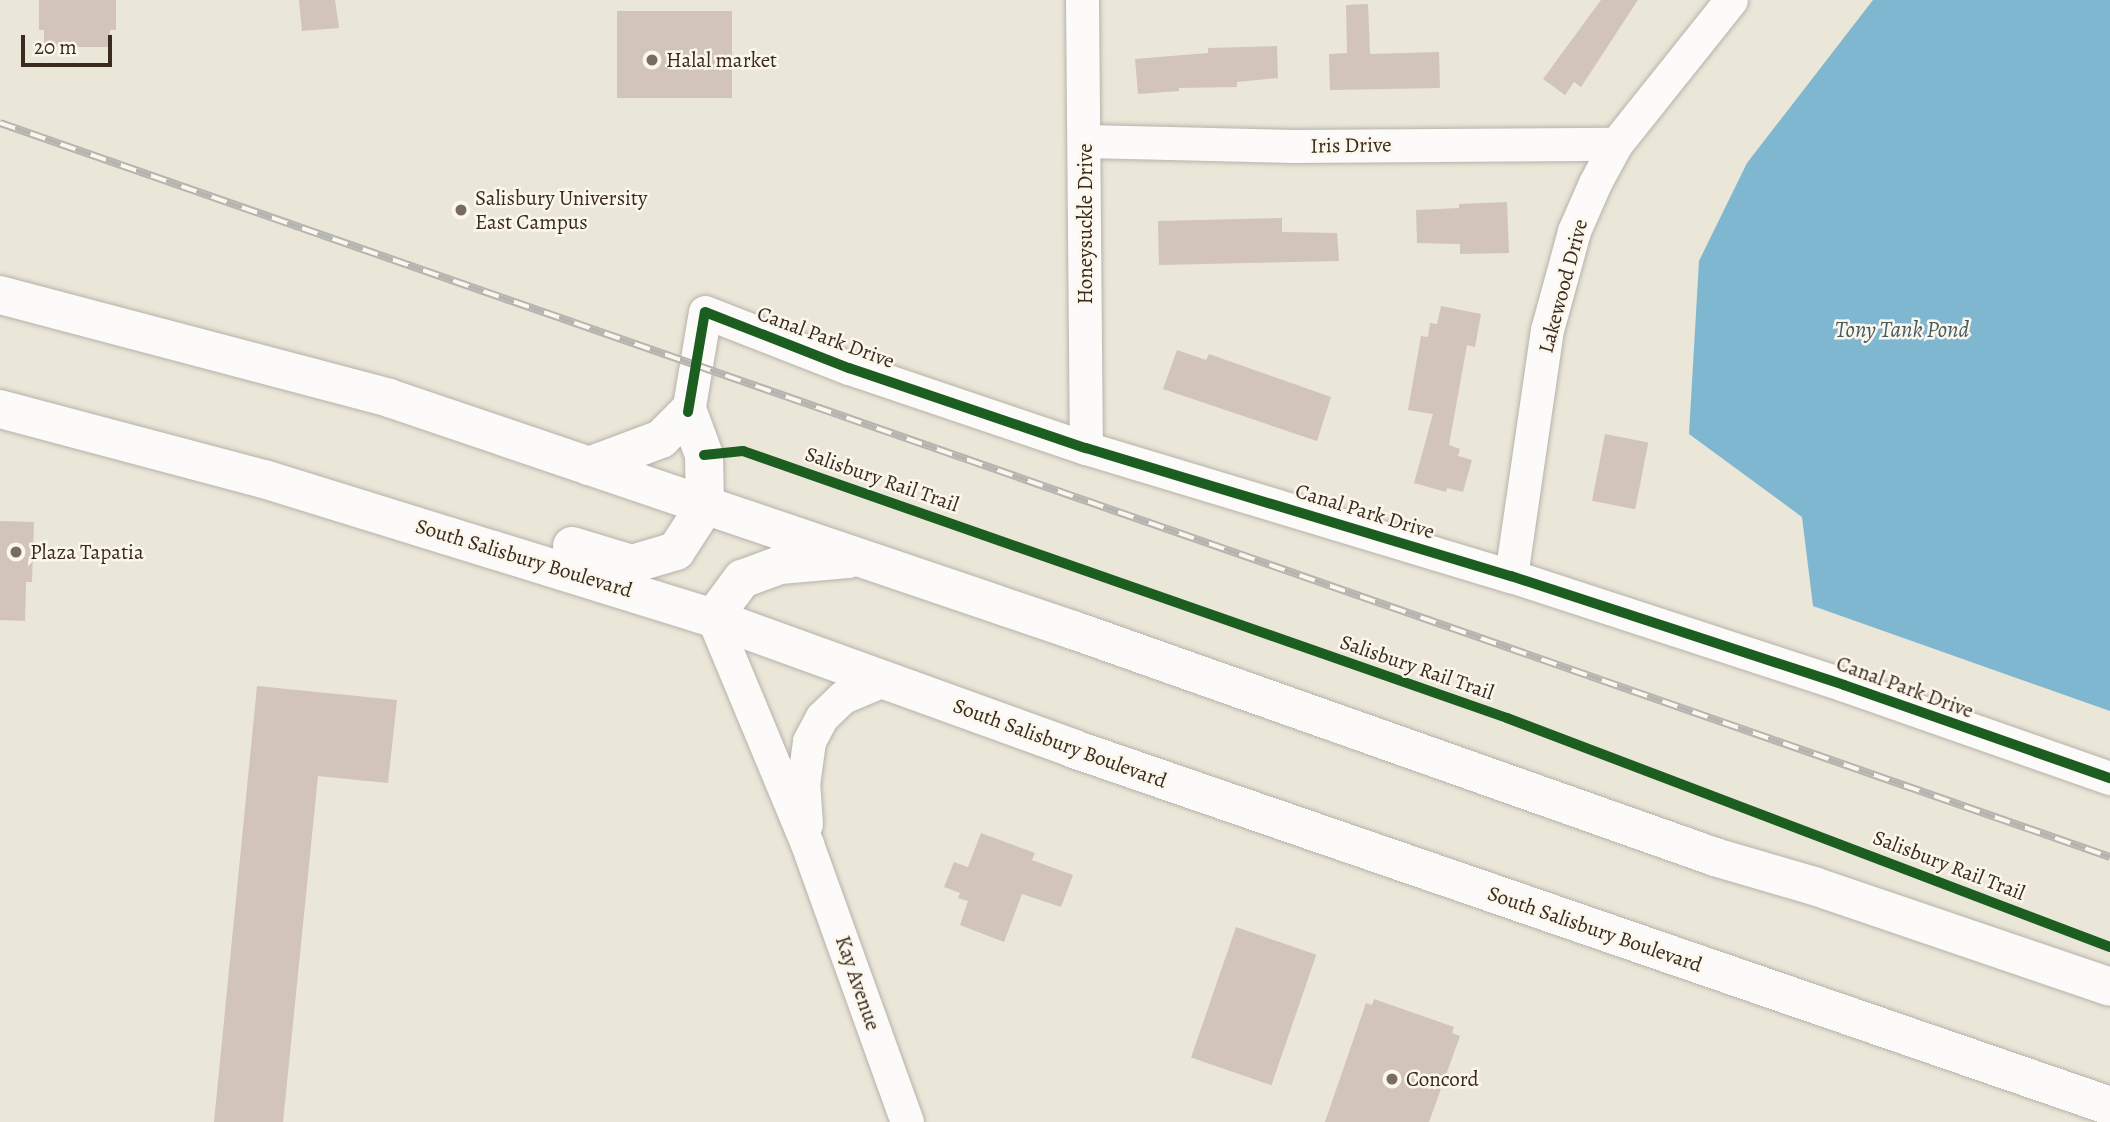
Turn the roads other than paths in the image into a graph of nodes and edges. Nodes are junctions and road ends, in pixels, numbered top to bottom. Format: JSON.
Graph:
{"nodes":[{"id":1,"x":1082,"y":0,"type":"edge"},
{"id":2,"x":1731,"y":0,"type":"edge"},
{"id":3,"x":1086,"y":141,"type":"junction"},
{"id":4,"x":1616,"y":145,"type":"junction"},
{"id":5,"x":0,"y":295,"type":"edge"},
{"id":6,"x":0,"y":409,"type":"edge"},
{"id":7,"x":688,"y":412,"type":"junction"},
{"id":8,"x":1086,"y":448,"type":"junction"},
{"id":9,"x":589,"y":466,"type":"junction"},
{"id":10,"x":705,"y":506,"type":"junction"},
{"id":11,"x":475,"y":542,"type":"junction"},
{"id":12,"x":860,"y":558,"type":"junction"},
{"id":13,"x":1511,"y":576,"type":"junction"},
{"id":14,"x":713,"y":618,"type":"junction"},
{"id":15,"x":883,"y":680,"type":"junction"},
{"id":16,"x":2110,"y":778,"type":"edge"},
{"id":17,"x":807,"y":844,"type":"junction"},
{"id":18,"x":2110,"y":987,"type":"edge"},
{"id":19,"x":2110,"y":1106,"type":"edge"},
{"id":20,"x":907,"y":1122,"type":"edge"}],
"edges":[{"from":1,"to":3,"type":"street","name":"Honeysuckle Drive"},
{"from":2,"to":4,"type":"street","name":"Lakewood Drive"},
{"from":3,"to":4,"type":"street","name":"Iris Drive"},
{"from":3,"to":8,"type":"street","name":"Honeysuckle Drive"},
{"from":4,"to":13,"type":"street","name":"Lakewood Drive"},
{"from":5,"to":9,"type":"main road"},
{"from":6,"to":11,"type":"main road","name":"South Salisbury Boulevard"},
{"from":7,"to":8,"type":"street","name":"Canal Park Drive"},
{"from":7,"to":9,"type":"main road"},
{"from":7,"to":10,"type":"main road"},
{"from":8,"to":13,"type":"street","name":"Canal Park Drive"},
{"from":9,"to":10,"type":"main road"},
{"from":10,"to":11,"type":"main road"},
{"from":10,"to":12,"type":"main road"},
{"from":11,"to":14,"type":"main road","name":"South Salisbury Boulevard"},
{"from":12,"to":14,"type":"main road"},
{"from":12,"to":18,"type":"main road"},
{"from":13,"to":16,"type":"street","name":"Canal Park Drive"},
{"from":14,"to":15,"type":"main road","name":"South Salisbury Boulevard"},
{"from":14,"to":17,"type":"street","name":"Kay Avenue"},
{"from":15,"to":17,"type":"street","name":"Kay Avenue"},
{"from":15,"to":19,"type":"main road","name":"South Salisbury Boulevard"},
{"from":17,"to":20,"type":"street","name":"Kay Avenue"}]}
